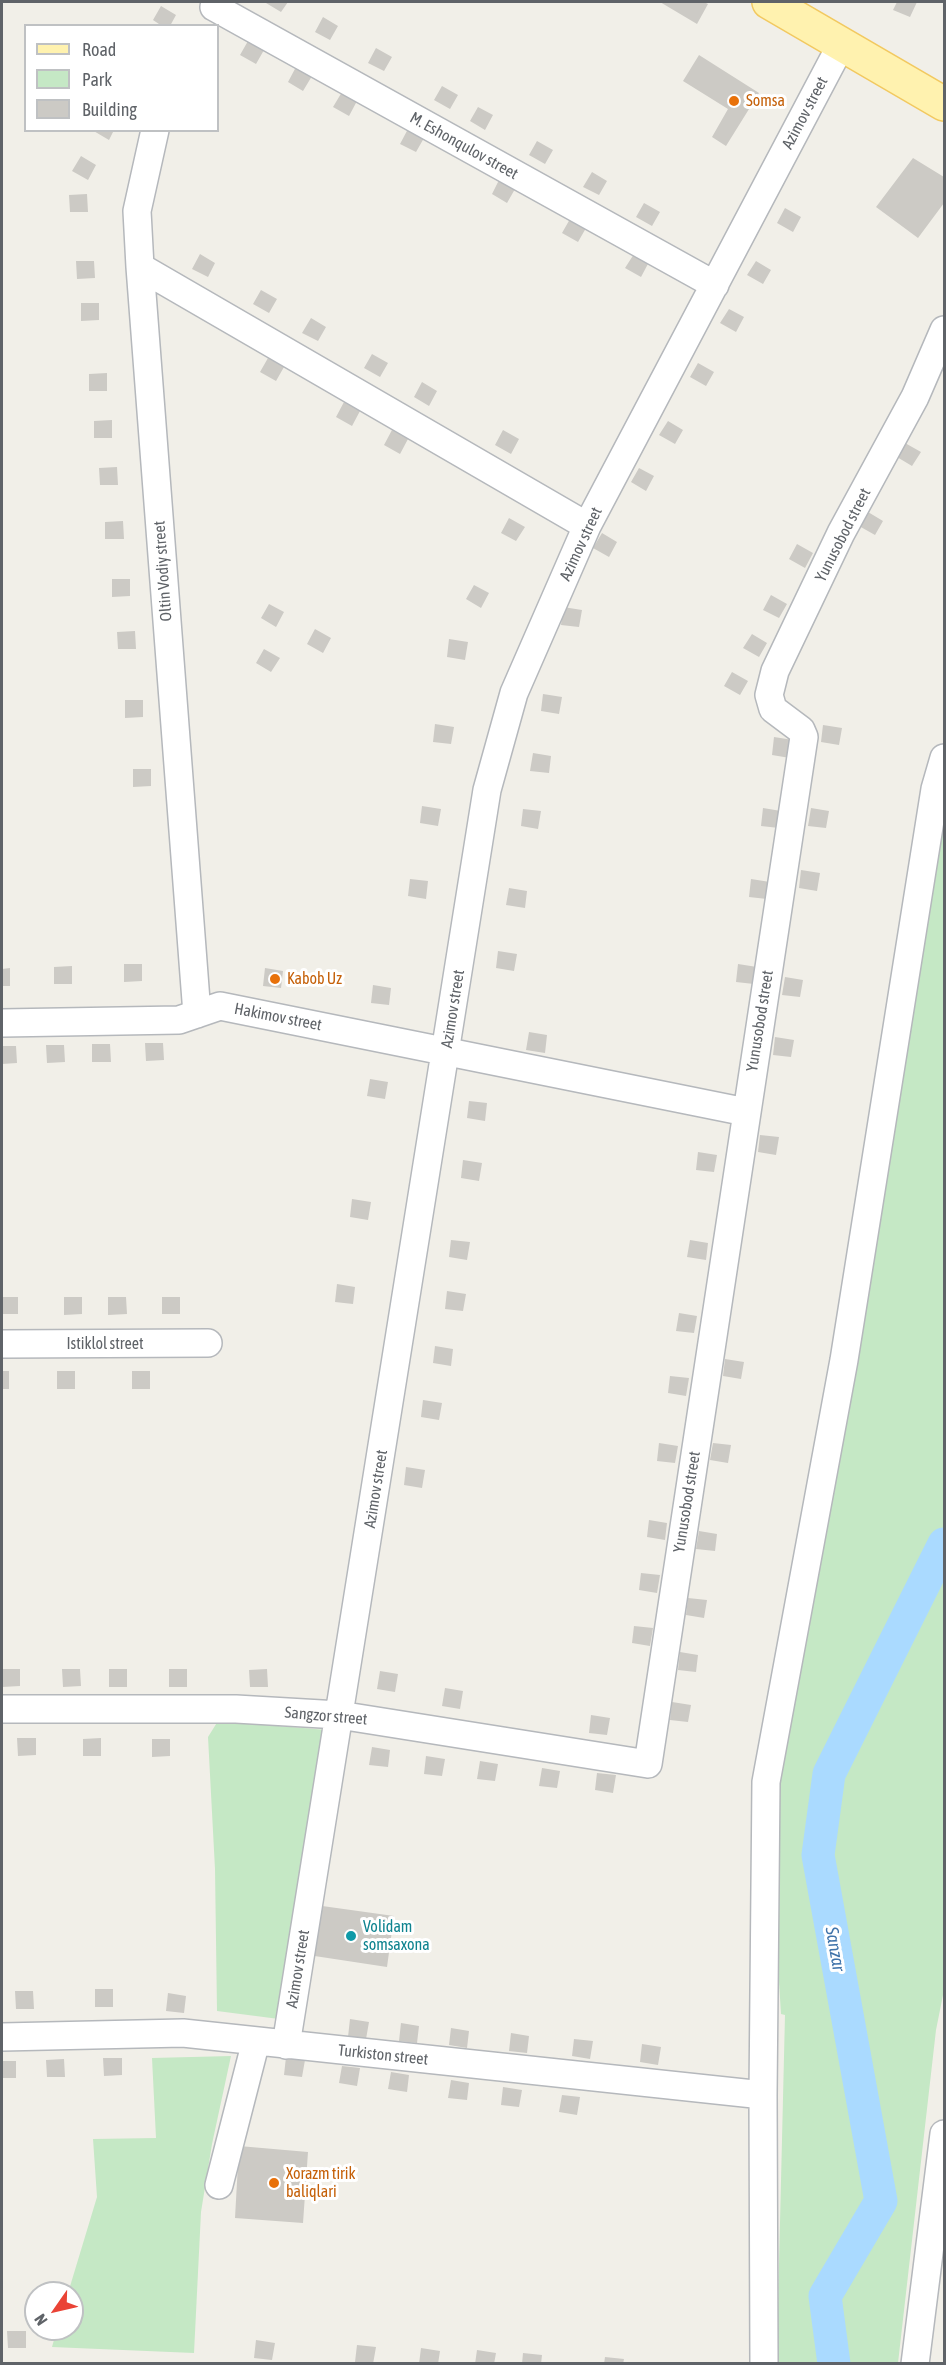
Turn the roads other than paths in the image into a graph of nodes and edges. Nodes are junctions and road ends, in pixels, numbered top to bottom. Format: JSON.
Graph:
{"nodes":[{"id":1,"x":769,"y":2,"type":"edge"},
{"id":2,"x":212,"y":12,"type":"edge"},
{"id":3,"x":841,"y":45,"type":"junction"},
{"id":4,"x":945,"y":104,"type":"edge"},
{"id":5,"x":155,"y":132,"type":"edge"},
{"id":6,"x":140,"y":267,"type":"junction"},
{"id":7,"x":715,"y":285,"type":"junction"},
{"id":8,"x":945,"y":330,"type":"edge"},
{"id":9,"x":587,"y":526,"type":"junction"},
{"id":10,"x":945,"y":758,"type":"edge"},
{"id":11,"x":198,"y":1014,"type":"junction"},
{"id":12,"x":2,"y":1023,"type":"edge"},
{"id":13,"x":447,"y":1050,"type":"junction"},
{"id":14,"x":746,"y":1112,"type":"junction"},
{"id":15,"x":208,"y":1343,"type":"dead end"},
{"id":16,"x":2,"y":1344,"type":"edge"},
{"id":17,"x":2,"y":1709,"type":"edge"},
{"id":18,"x":339,"y":1714,"type":"junction"},
{"id":19,"x":648,"y":1764,"type":"joint"},
{"id":20,"x":2,"y":2037,"type":"edge"},
{"id":21,"x":256,"y":2042,"type":"junction"},
{"id":22,"x":286,"y":2044,"type":"junction"},
{"id":23,"x":763,"y":2095,"type":"junction"},
{"id":24,"x":945,"y":2134,"type":"edge"},
{"id":25,"x":219,"y":2185,"type":"dead end"},
{"id":26,"x":764,"y":2364,"type":"edge"},
{"id":27,"x":915,"y":2364,"type":"edge"}],
"edges":[{"from":1,"to":3,"type":"main road"},
{"from":2,"to":7,"type":"street","name":"M. Eshonqulov street"},
{"from":3,"to":4,"type":"main road"},
{"from":3,"to":7,"type":"street","name":"Azimov street"},
{"from":5,"to":6,"type":"street","name":"Oltin Vodiy street"},
{"from":6,"to":9,"type":"street"},
{"from":6,"to":11,"type":"street","name":"Oltin Vodiy street"},
{"from":7,"to":9,"type":"street","name":"Azimov street"},
{"from":8,"to":14,"type":"street","name":"Yunusobod street"},
{"from":9,"to":13,"type":"street","name":"Azimov street"},
{"from":10,"to":23,"type":"street"},
{"from":11,"to":12,"type":"street","name":"Hakimov street"},
{"from":11,"to":13,"type":"street","name":"Hakimov street"},
{"from":13,"to":14,"type":"street","name":"Hakimov street"},
{"from":13,"to":18,"type":"street","name":"Azimov street"},
{"from":14,"to":19,"type":"street","name":"Yunusobod street"},
{"from":15,"to":16,"type":"street","name":"Istiklol street"},
{"from":17,"to":18,"type":"street","name":"Sangzor street"},
{"from":18,"to":19,"type":"street","name":"Sangzor street"},
{"from":18,"to":22,"type":"street","name":"Azimov street"},
{"from":20,"to":21,"type":"street","name":"Turkiston street"},
{"from":21,"to":22,"type":"street","name":"Turkiston street"},
{"from":21,"to":25,"type":"street"},
{"from":22,"to":23,"type":"street","name":"Turkiston street"},
{"from":23,"to":26,"type":"street"},
{"from":24,"to":27,"type":"street"}]}
